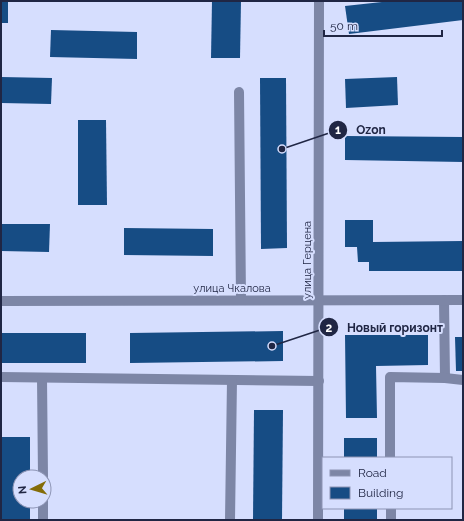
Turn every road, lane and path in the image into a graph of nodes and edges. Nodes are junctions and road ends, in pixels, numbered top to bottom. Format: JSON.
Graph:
{"nodes":[{"id":1,"x":319,"y":1,"type":"edge"},
{"id":2,"x":239,"y":92,"type":"dead end"},
{"id":3,"x":241,"y":300,"type":"junction"},
{"id":4,"x":319,"y":300,"type":"junction"},
{"id":5,"x":444,"y":300,"type":"junction"},
{"id":6,"x":463,"y":300,"type":"edge"},
{"id":7,"x":1,"y":301,"type":"edge"},
{"id":8,"x":1,"y":378,"type":"edge"},
{"id":9,"x":42,"y":378,"type":"junction"},
{"id":10,"x":445,"y":378,"type":"junction"},
{"id":11,"x":232,"y":380,"type":"junction"},
{"id":12,"x":463,"y":380,"type":"edge"},
{"id":13,"x":318,"y":381,"type":"junction"},
{"id":14,"x":390,"y":457,"type":"edge"},
{"id":15,"x":43,"y":469,"type":"edge"},
{"id":16,"x":43,"y":509,"type":"edge"},
{"id":17,"x":390,"y":509,"type":"edge"},
{"id":18,"x":43,"y":520,"type":"edge"},
{"id":19,"x":230,"y":520,"type":"edge"},
{"id":20,"x":318,"y":520,"type":"edge"},
{"id":21,"x":391,"y":520,"type":"edge"}],
"edges":[{"from":1,"to":4,"type":"street","name":"улица Герцена"},
{"from":2,"to":3,"type":"street"},
{"from":3,"to":4,"type":"street","name":"улица Чкалова"},
{"from":3,"to":7,"type":"street","name":"улица Чкалова"},
{"from":4,"to":5,"type":"street","name":"улица Чкалова"},
{"from":4,"to":13,"type":"street","name":"улица Герцена"},
{"from":5,"to":6,"type":"street","name":"улица Чкалова"},
{"from":5,"to":10,"type":"street"},
{"from":8,"to":9,"type":"street"},
{"from":9,"to":11,"type":"street"},
{"from":9,"to":15,"type":"street"},
{"from":10,"to":12,"type":"street"},
{"from":10,"to":14,"type":"street"},
{"from":11,"to":13,"type":"street"},
{"from":11,"to":19,"type":"street"},
{"from":13,"to":20,"type":"street","name":"улица Герцена"},
{"from":16,"to":18,"type":"street"},
{"from":17,"to":21,"type":"street"}]}
